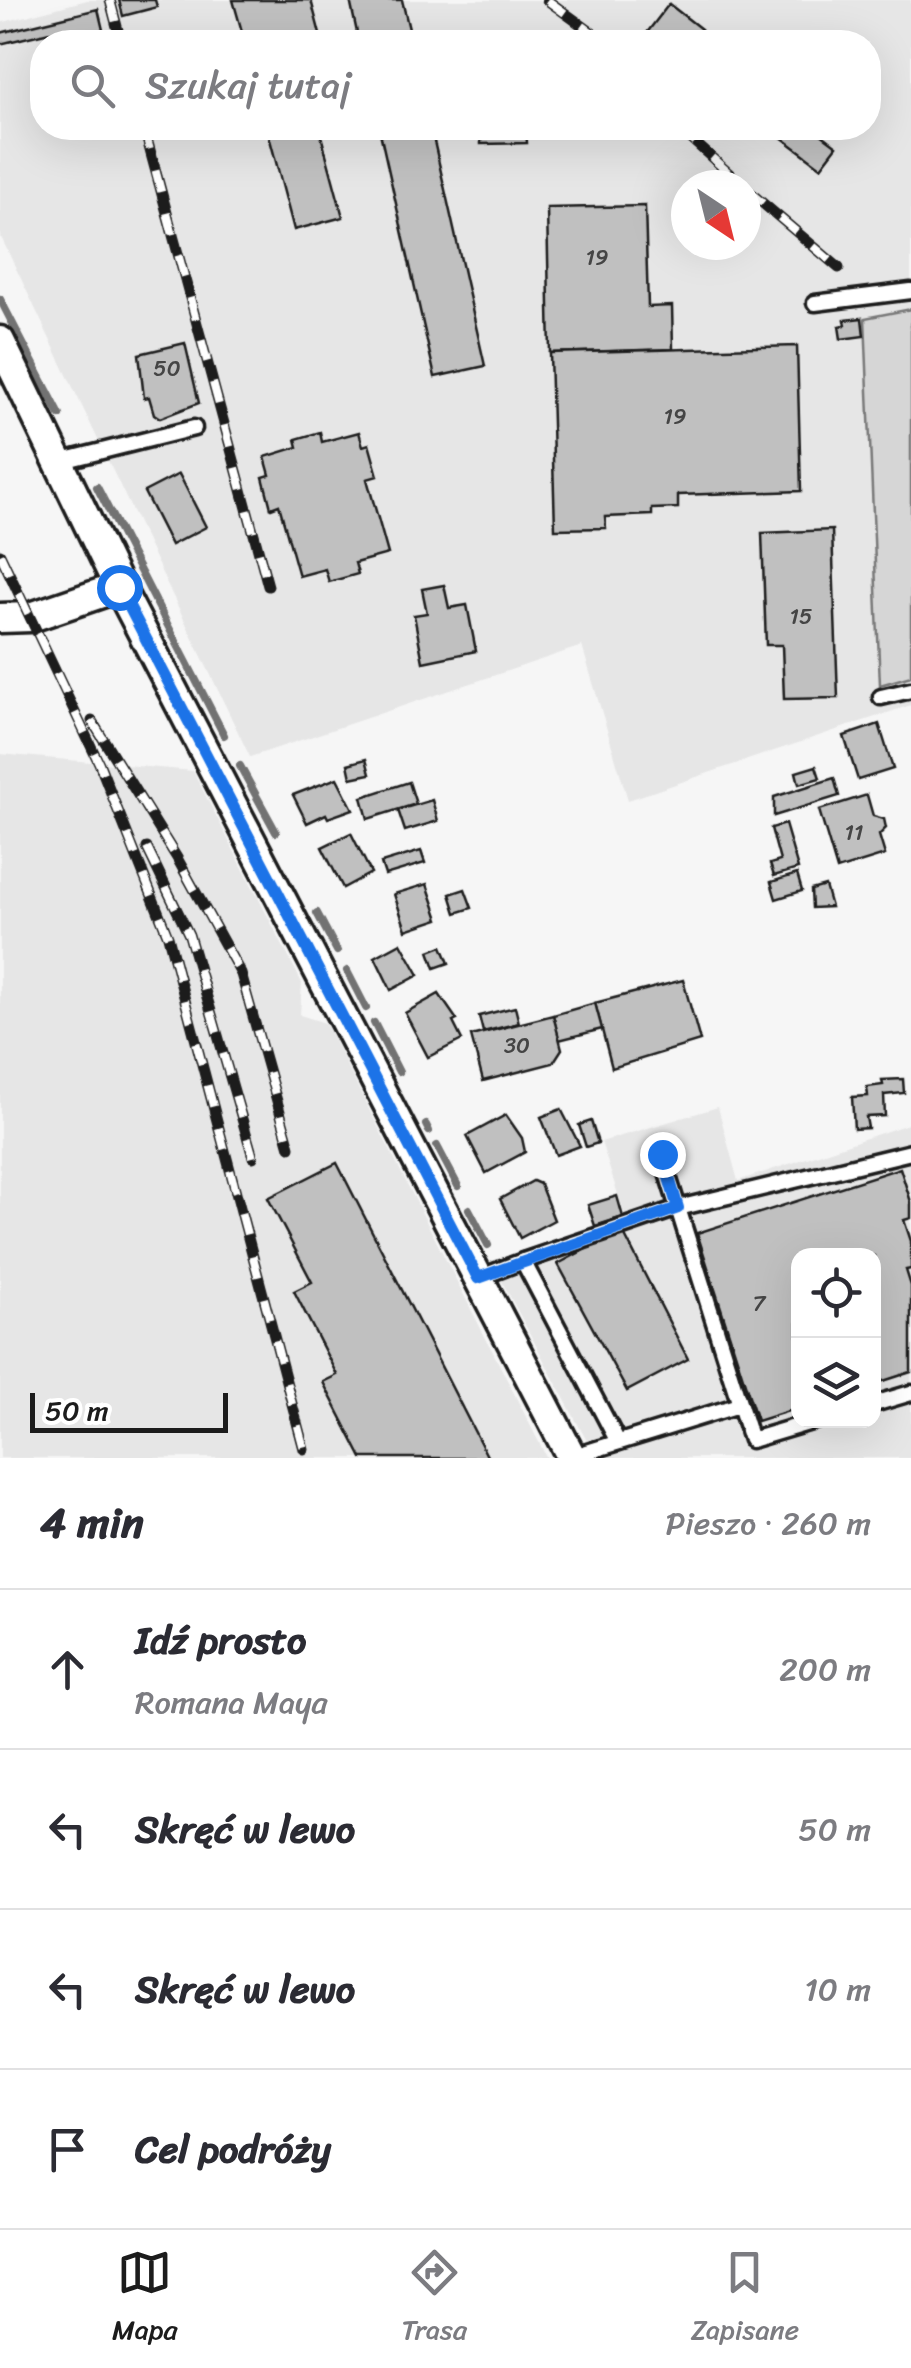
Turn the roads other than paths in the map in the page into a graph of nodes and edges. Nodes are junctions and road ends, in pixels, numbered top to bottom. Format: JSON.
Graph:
{"nodes":[{"id":1,"x":911,"y":291,"type":"edge"},
{"id":2,"x":815,"y":303,"type":"dead end"},
{"id":3,"x":0,"y":342,"type":"edge"},
{"id":4,"x":194,"y":428,"type":"dead end"},
{"id":5,"x":58,"y":462,"type":"junction"},
{"id":6,"x":119,"y":587,"type":"junction"},
{"id":7,"x":0,"y":618,"type":"edge"},
{"id":8,"x":911,"y":690,"type":"edge"},
{"id":9,"x":881,"y":697,"type":"dead end"},
{"id":10,"x":911,"y":1152,"type":"edge"},
{"id":11,"x":662,"y":1154,"type":"dead end"},
{"id":12,"x":678,"y":1208,"type":"junction"},
{"id":13,"x":523,"y":1261,"type":"junction"},
{"id":14,"x":478,"y":1278,"type":"junction"},
{"id":15,"x":911,"y":1393,"type":"edge"},
{"id":16,"x":881,"y":1402,"type":"edge"},
{"id":17,"x":739,"y":1405,"type":"junction"},
{"id":18,"x":791,"y":1428,"type":"edge"},
{"id":19,"x":610,"y":1449,"type":"edge"},
{"id":20,"x":572,"y":1458,"type":"edge"}],
"edges":[{"from":1,"to":2,"type":"lane"},
{"from":3,"to":5,"type":"street"},
{"from":4,"to":5,"type":"lane"},
{"from":5,"to":6,"type":"street"},
{"from":6,"to":7,"type":"street"},
{"from":6,"to":14,"type":"street"},
{"from":8,"to":9,"type":"lane"},
{"from":10,"to":12,"type":"lane"},
{"from":11,"to":12,"type":"lane"},
{"from":12,"to":13,"type":"lane"},
{"from":12,"to":17,"type":"lane"},
{"from":13,"to":14,"type":"lane"},
{"from":13,"to":19,"type":"lane"},
{"from":14,"to":20,"type":"street"},
{"from":15,"to":16,"type":"lane"},
{"from":17,"to":18,"type":"lane"},
{"from":17,"to":19,"type":"lane"},
{"from":19,"to":20,"type":"lane"}]}
